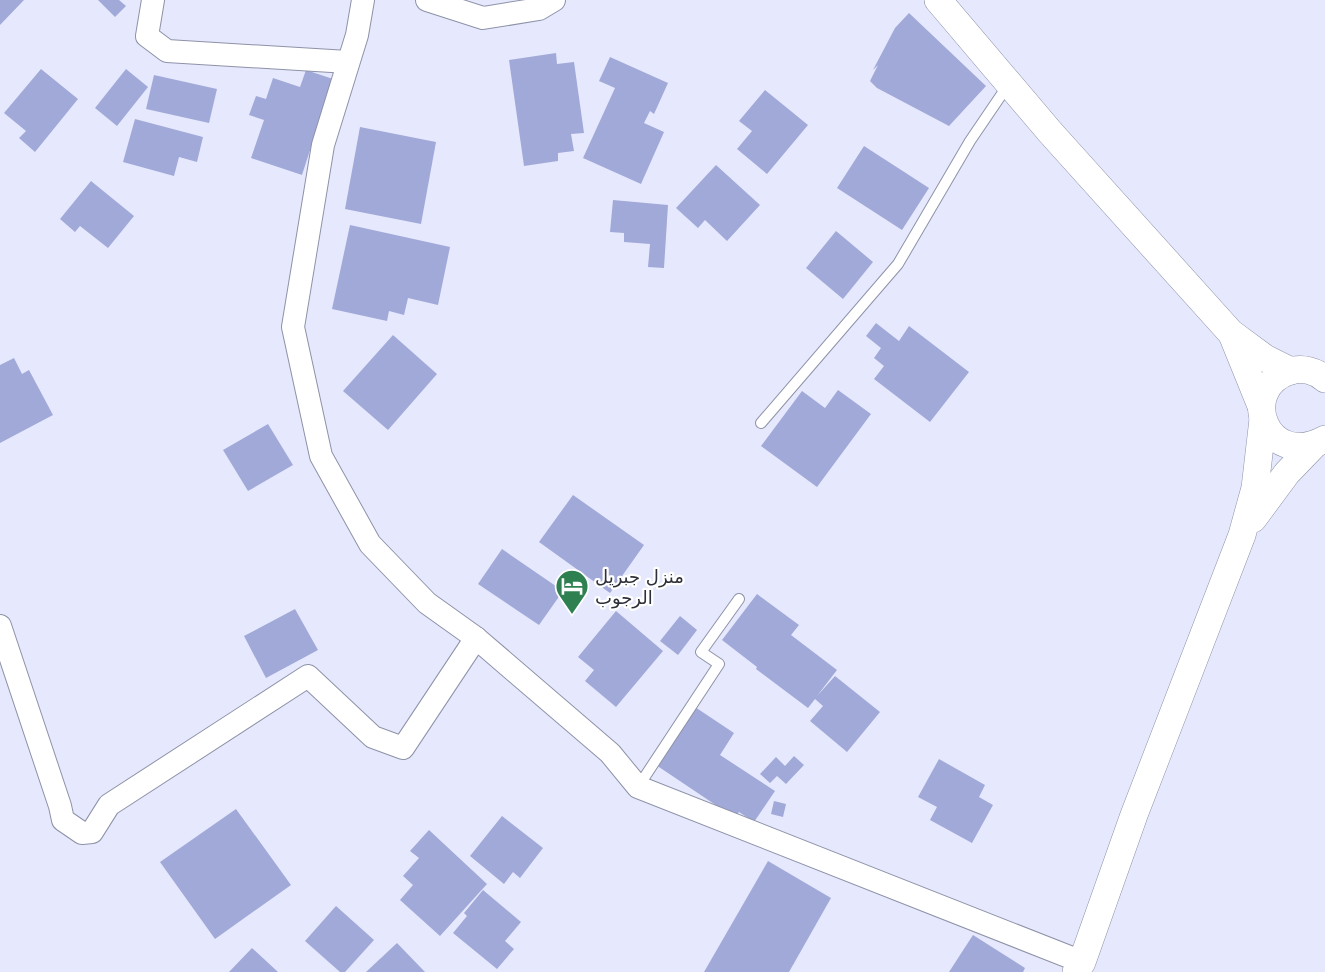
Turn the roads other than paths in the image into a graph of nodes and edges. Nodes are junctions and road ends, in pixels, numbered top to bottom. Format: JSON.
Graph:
{"nodes":[{"id":1,"x":153,"y":0,"type":"edge"},
{"id":2,"x":363,"y":0,"type":"edge"},
{"id":3,"x":427,"y":0,"type":"edge"},
{"id":4,"x":554,"y":0,"type":"edge"},
{"id":5,"x":938,"y":0,"type":"edge"},
{"id":6,"x":348,"y":62,"type":"junction"},
{"id":7,"x":1010,"y":84,"type":"junction"},
{"id":8,"x":1231,"y":333,"type":"junction"},
{"id":9,"x":1325,"y":359,"type":"edge"},
{"id":10,"x":1294,"y":370,"type":"junction"},
{"id":11,"x":1325,"y":379,"type":"edge"},
{"id":12,"x":1262,"y":413,"type":"junction"},
{"id":13,"x":761,"y":423,"type":"dead end"},
{"id":14,"x":1320,"y":442,"type":"edge"},
{"id":15,"x":1242,"y":535,"type":"junction"},
{"id":16,"x":739,"y":599,"type":"dead end"},
{"id":17,"x":0,"y":626,"type":"edge"},
{"id":18,"x":476,"y":638,"type":"junction"},
{"id":19,"x":638,"y":787,"type":"junction"},
{"id":20,"x":1079,"y":967,"type":"edge"}],
"edges":[{"from":1,"to":6,"type":"street"},
{"from":2,"to":6,"type":"street"},
{"from":3,"to":4,"type":"street"},
{"from":5,"to":7,"type":"street"},
{"from":6,"to":18,"type":"street"},
{"from":7,"to":8,"type":"street"},
{"from":7,"to":13,"type":"lane"},
{"from":8,"to":10,"type":"street"},
{"from":8,"to":12,"type":"street"},
{"from":9,"to":10,"type":"street"},
{"from":10,"to":11,"type":"street"},
{"from":10,"to":12,"type":"street"},
{"from":12,"to":14,"type":"street"},
{"from":12,"to":15,"type":"street"},
{"from":14,"to":15,"type":"street"},
{"from":15,"to":20,"type":"street"},
{"from":16,"to":19,"type":"lane"},
{"from":17,"to":18,"type":"street"},
{"from":18,"to":19,"type":"street"},
{"from":19,"to":20,"type":"street"}]}
